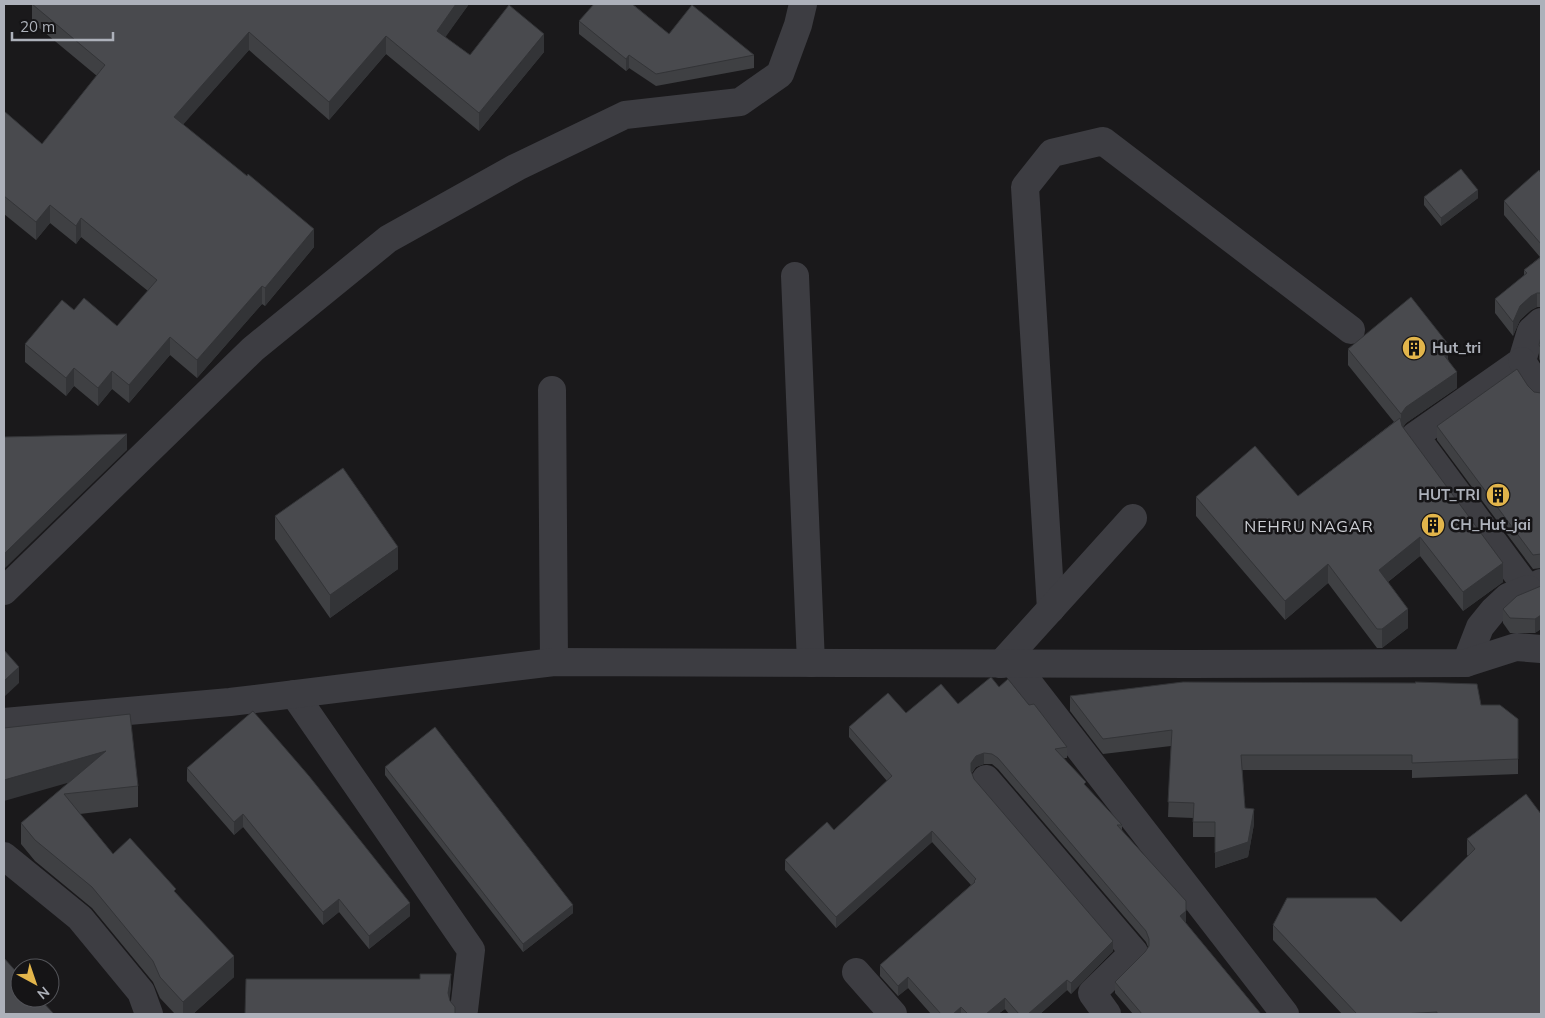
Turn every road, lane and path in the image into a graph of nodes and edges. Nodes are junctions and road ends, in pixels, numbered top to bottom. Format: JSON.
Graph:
{"nodes":[{"id":1,"x":803,"y":4,"type":"edge"},
{"id":2,"x":795,"y":276,"type":"dead end"},
{"id":3,"x":1541,"y":322,"type":"edge"},
{"id":4,"x":1351,"y":330,"type":"dead end"},
{"id":5,"x":1522,"y":361,"type":"junction"},
{"id":6,"x":552,"y":390,"type":"dead end"},
{"id":7,"x":1541,"y":392,"type":"edge"},
{"id":8,"x":1133,"y":518,"type":"dead end"},
{"id":9,"x":1534,"y":586,"type":"edge"},
{"id":10,"x":4,"y":591,"type":"edge"},
{"id":11,"x":1051,"y":609,"type":"junction"},
{"id":12,"x":1541,"y":648,"type":"edge"},
{"id":13,"x":554,"y":662,"type":"junction"},
{"id":14,"x":811,"y":663,"type":"junction"},
{"id":15,"x":1466,"y":663,"type":"junction"},
{"id":16,"x":1008,"y":664,"type":"junction"},
{"id":17,"x":294,"y":694,"type":"junction"},
{"id":18,"x":4,"y":722,"type":"edge"},
{"id":19,"x":986,"y":779,"type":"dead end"},
{"id":20,"x":4,"y":856,"type":"edge"},
{"id":21,"x":856,"y":972,"type":"dead end"},
{"id":22,"x":464,"y":1010,"type":"dead end"},
{"id":23,"x":149,"y":1014,"type":"edge"},
{"id":24,"x":893,"y":1014,"type":"edge"},
{"id":25,"x":1107,"y":1014,"type":"edge"},
{"id":26,"x":1285,"y":1014,"type":"edge"}],
"edges":[{"from":1,"to":10,"type":"street"},
{"from":2,"to":14,"type":"street"},
{"from":3,"to":5,"type":"street"},
{"from":4,"to":11,"type":"street"},
{"from":5,"to":7,"type":"street"},
{"from":5,"to":9,"type":"street"},
{"from":6,"to":13,"type":"street"},
{"from":8,"to":11,"type":"street"},
{"from":9,"to":15,"type":"street"},
{"from":11,"to":16,"type":"street"},
{"from":12,"to":15,"type":"street"},
{"from":13,"to":14,"type":"street"},
{"from":13,"to":17,"type":"street"},
{"from":14,"to":16,"type":"street"},
{"from":15,"to":16,"type":"street"},
{"from":16,"to":26,"type":"street"},
{"from":17,"to":18,"type":"street"},
{"from":17,"to":22,"type":"street"},
{"from":19,"to":25,"type":"street"},
{"from":20,"to":23,"type":"street"},
{"from":21,"to":24,"type":"street"}]}
